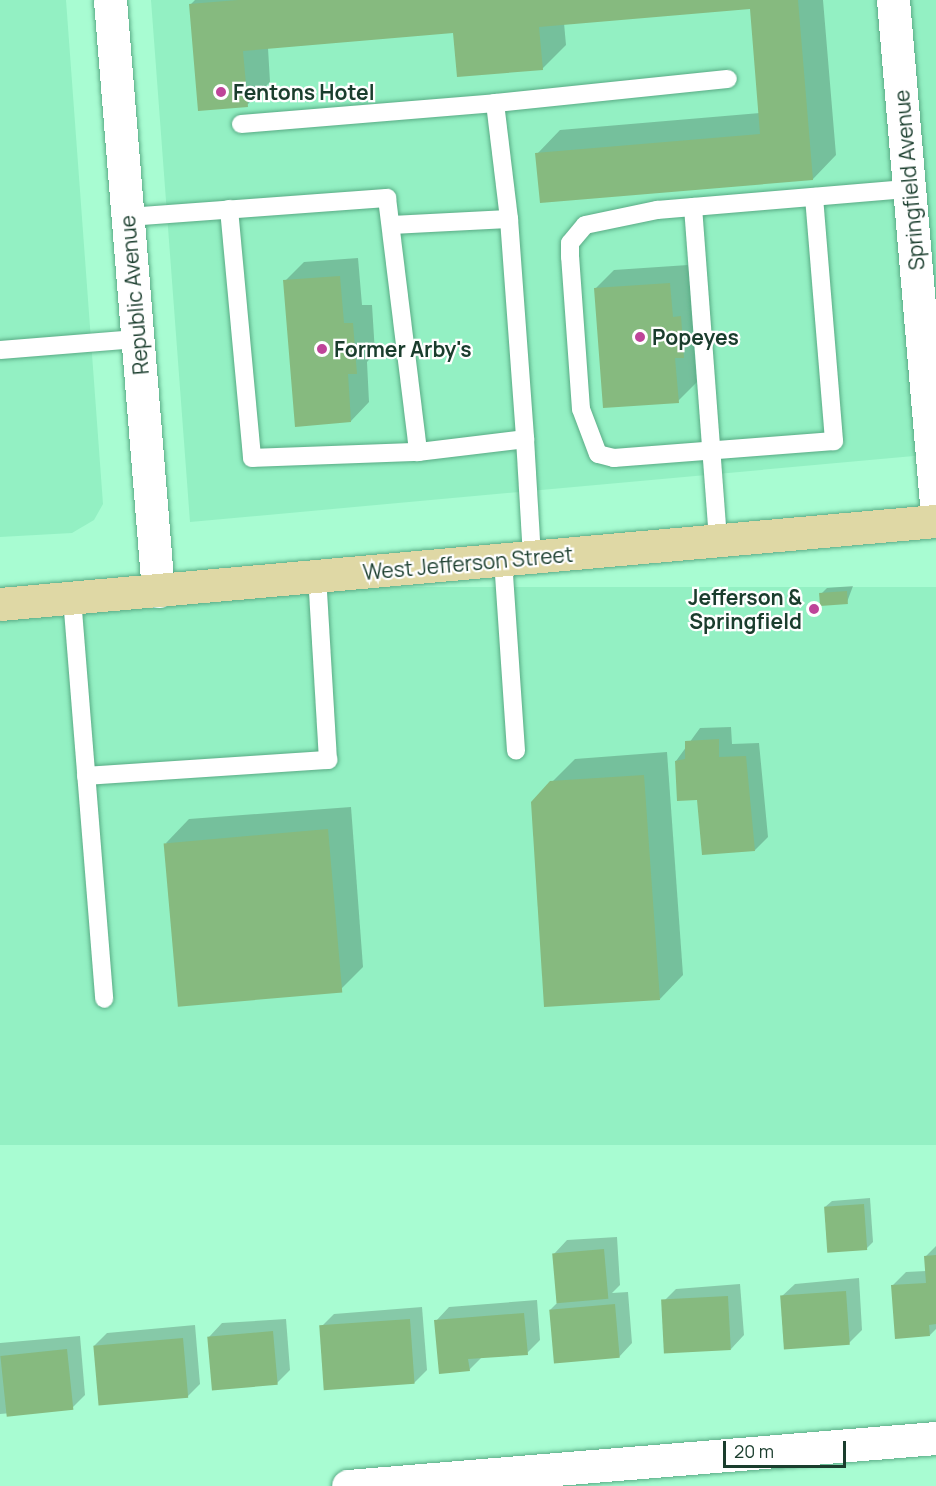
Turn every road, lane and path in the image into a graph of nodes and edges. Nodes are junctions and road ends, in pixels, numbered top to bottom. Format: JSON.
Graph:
{"nodes":[{"id":1,"x":110,"y":0,"type":"edge"},
{"id":2,"x":893,"y":0,"type":"edge"},
{"id":3,"x":728,"y":79,"type":"dead end"},
{"id":4,"x":495,"y":103,"type":"junction"},
{"id":5,"x":241,"y":124,"type":"dead end"},
{"id":6,"x":909,"y":189,"type":"junction"},
{"id":7,"x":814,"y":197,"type":"junction"},
{"id":8,"x":693,"y":207,"type":"junction"},
{"id":9,"x":229,"y":209,"type":"junction"},
{"id":10,"x":127,"y":217,"type":"junction"},
{"id":11,"x":509,"y":219,"type":"junction"},
{"id":12,"x":391,"y":225,"type":"junction"},
{"id":13,"x":137,"y":339,"type":"junction"},
{"id":14,"x":0,"y":350,"type":"edge"},
{"id":15,"x":525,"y":439,"type":"junction"},
{"id":16,"x":711,"y":451,"type":"junction"},
{"id":17,"x":418,"y":452,"type":"junction"},
{"id":18,"x":936,"y":504,"type":"edge"},
{"id":19,"x":936,"y":521,"type":"edge"},
{"id":20,"x":718,"y":540,"type":"junction"},
{"id":21,"x":518,"y":558,"type":"junction"},
{"id":22,"x":317,"y":576,"type":"junction"},
{"id":23,"x":158,"y":591,"type":"junction"},
{"id":24,"x":72,"y":598,"type":"junction"},
{"id":25,"x":0,"y":604,"type":"edge"},
{"id":26,"x":516,"y":751,"type":"dead end"},
{"id":27,"x":86,"y":777,"type":"junction"},
{"id":28,"x":104,"y":999,"type":"dead end"},
{"id":29,"x":936,"y":1438,"type":"edge"},
{"id":30,"x":348,"y":1486,"type":"edge"}],
"edges":[{"from":1,"to":10,"type":"street","name":"Republic Avenue"},
{"from":2,"to":6,"type":"street","name":"Springfield Avenue"},
{"from":3,"to":4,"type":"lane"},
{"from":4,"to":5,"type":"lane"},
{"from":4,"to":11,"type":"lane"},
{"from":6,"to":7,"type":"lane"},
{"from":6,"to":18,"type":"street","name":"Springfield Avenue"},
{"from":7,"to":8,"type":"lane"},
{"from":7,"to":16,"type":"lane"},
{"from":8,"to":16,"type":"lane"},
{"from":8,"to":16,"type":"lane"},
{"from":9,"to":10,"type":"lane"},
{"from":9,"to":12,"type":"lane"},
{"from":9,"to":17,"type":"lane"},
{"from":10,"to":13,"type":"street","name":"Republic Avenue"},
{"from":11,"to":12,"type":"lane"},
{"from":11,"to":15,"type":"lane"},
{"from":12,"to":17,"type":"lane"},
{"from":13,"to":14,"type":"lane"},
{"from":13,"to":23,"type":"street","name":"Republic Avenue"},
{"from":15,"to":17,"type":"lane"},
{"from":15,"to":21,"type":"lane"},
{"from":16,"to":20,"type":"lane"},
{"from":19,"to":20,"type":"main road","name":"West Jefferson Street"},
{"from":20,"to":21,"type":"main road","name":"West Jefferson Street"},
{"from":21,"to":22,"type":"main road","name":"West Jefferson Street"},
{"from":21,"to":26,"type":"lane"},
{"from":22,"to":23,"type":"main road","name":"West Jefferson Street"},
{"from":22,"to":27,"type":"lane"},
{"from":23,"to":24,"type":"main road","name":"West Jefferson Street"},
{"from":24,"to":25,"type":"main road","name":"West Jefferson Street"},
{"from":24,"to":27,"type":"lane"},
{"from":27,"to":28,"type":"lane"},
{"from":29,"to":30,"type":"street"}]}
